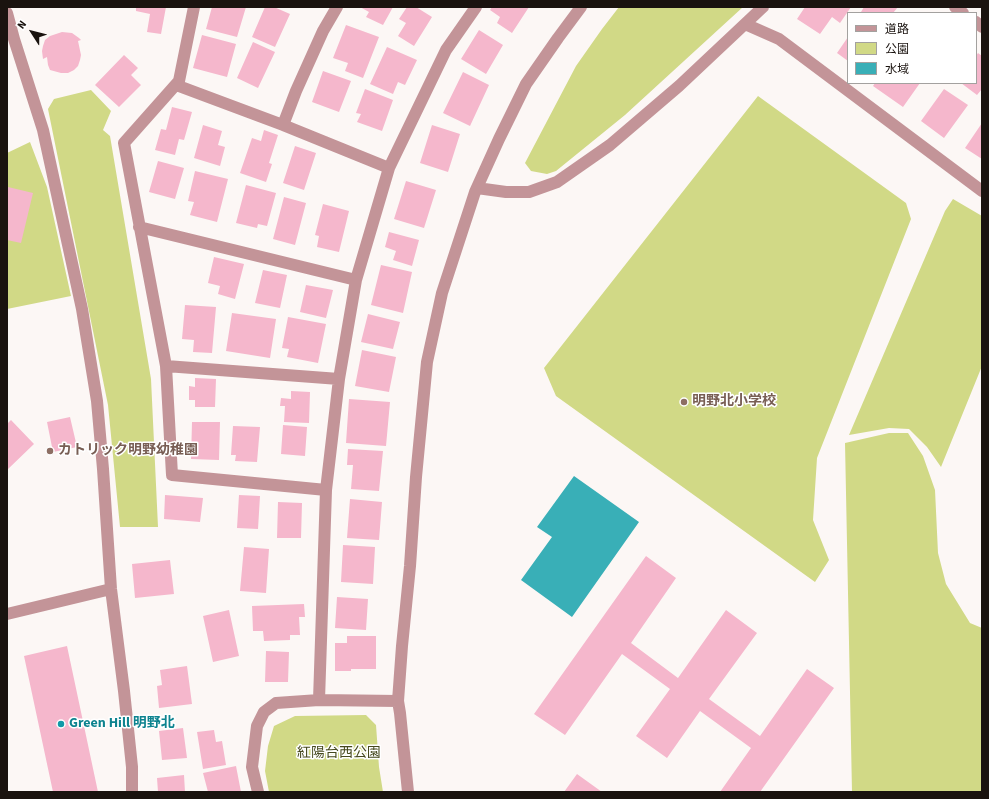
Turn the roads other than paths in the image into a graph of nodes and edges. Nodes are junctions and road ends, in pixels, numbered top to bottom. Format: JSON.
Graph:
{"nodes":[{"id":1,"x":194,"y":7,"type":"edge"},
{"id":2,"x":337,"y":7,"type":"edge"},
{"id":3,"x":476,"y":7,"type":"edge"},
{"id":4,"x":581,"y":7,"type":"edge"},
{"id":5,"x":763,"y":7,"type":"edge"},
{"id":6,"x":7,"y":13,"type":"edge"},
{"id":7,"x":745,"y":24,"type":"junction"},
{"id":8,"x":9,"y":28,"type":"edge"},
{"id":9,"x":176,"y":85,"type":"junction"},
{"id":10,"x":283,"y":125,"type":"junction"},
{"id":11,"x":389,"y":168,"type":"junction"},
{"id":12,"x":477,"y":188,"type":"junction"},
{"id":13,"x":982,"y":191,"type":"edge"},
{"id":14,"x":139,"y":227,"type":"junction"},
{"id":15,"x":356,"y":280,"type":"junction"},
{"id":16,"x":166,"y":366,"type":"junction"},
{"id":17,"x":339,"y":379,"type":"junction"},
{"id":18,"x":326,"y":490,"type":"junction"},
{"id":19,"x":111,"y":589,"type":"junction"},
{"id":20,"x":7,"y":614,"type":"edge"},
{"id":21,"x":319,"y":700,"type":"junction"},
{"id":22,"x":398,"y":701,"type":"junction"},
{"id":23,"x":132,"y":792,"type":"edge"},
{"id":24,"x":258,"y":792,"type":"edge"},
{"id":25,"x":408,"y":792,"type":"edge"}],
"edges":[{"from":1,"to":9,"type":"street"},
{"from":2,"to":10,"type":"street"},
{"from":3,"to":11,"type":"street"},
{"from":4,"to":12,"type":"street"},
{"from":5,"to":7,"type":"street"},
{"from":6,"to":8,"type":"street"},
{"from":7,"to":12,"type":"street"},
{"from":7,"to":13,"type":"street"},
{"from":8,"to":19,"type":"street"},
{"from":9,"to":10,"type":"street"},
{"from":9,"to":14,"type":"street"},
{"from":10,"to":11,"type":"street"},
{"from":11,"to":15,"type":"street"},
{"from":12,"to":22,"type":"street"},
{"from":14,"to":15,"type":"street"},
{"from":14,"to":16,"type":"street"},
{"from":15,"to":17,"type":"street"},
{"from":16,"to":17,"type":"street"},
{"from":16,"to":18,"type":"street"},
{"from":17,"to":18,"type":"street"},
{"from":18,"to":21,"type":"street"},
{"from":19,"to":20,"type":"street"},
{"from":19,"to":23,"type":"street"},
{"from":21,"to":22,"type":"street"},
{"from":21,"to":24,"type":"street"},
{"from":22,"to":25,"type":"street"}]}
